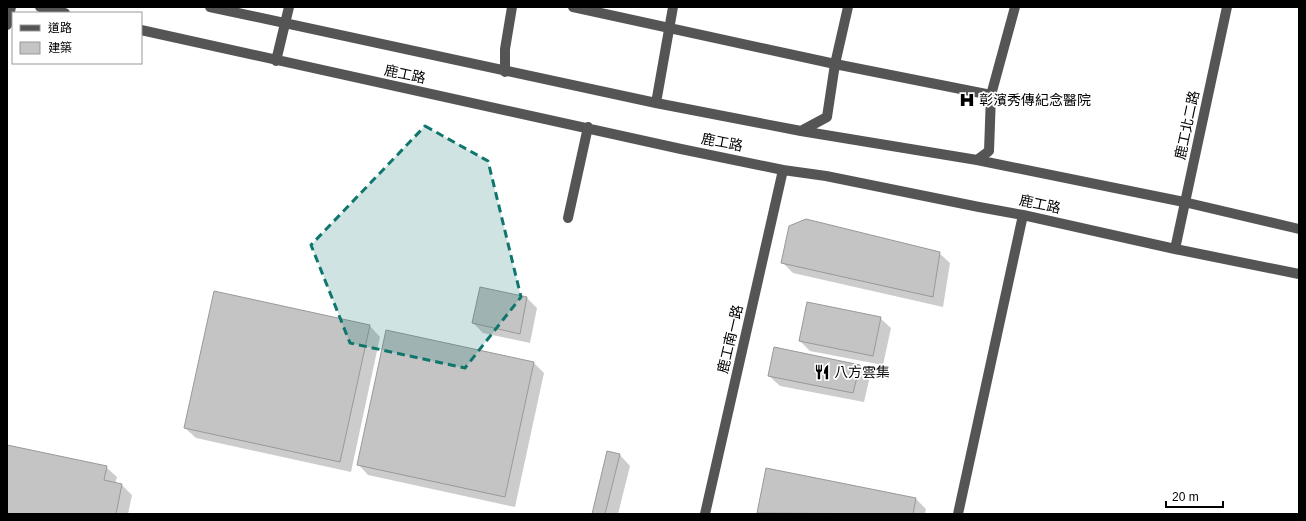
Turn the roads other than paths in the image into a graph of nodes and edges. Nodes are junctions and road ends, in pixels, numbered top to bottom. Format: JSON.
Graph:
{"nodes":[{"id":1,"x":11,"y":7,"type":"edge"},
{"id":2,"x":40,"y":7,"type":"edge"},
{"id":3,"x":210,"y":7,"type":"edge"},
{"id":4,"x":289,"y":7,"type":"edge"},
{"id":5,"x":512,"y":7,"type":"edge"},
{"id":6,"x":573,"y":7,"type":"edge"},
{"id":7,"x":673,"y":7,"type":"edge"},
{"id":8,"x":848,"y":7,"type":"edge"},
{"id":9,"x":1015,"y":7,"type":"edge"},
{"id":10,"x":1227,"y":7,"type":"edge"},
{"id":11,"x":61,"y":12,"type":"edge"},
{"id":12,"x":286,"y":23,"type":"junction"},
{"id":13,"x":7,"y":25,"type":"edge"},
{"id":14,"x":668,"y":28,"type":"junction"},
{"id":15,"x":142,"y":30,"type":"edge"},
{"id":16,"x":276,"y":61,"type":"junction"},
{"id":17,"x":835,"y":64,"type":"junction"},
{"id":18,"x":505,"y":72,"type":"junction"},
{"id":19,"x":991,"y":95,"type":"junction"},
{"id":20,"x":656,"y":103,"type":"junction"},
{"id":21,"x":588,"y":127,"type":"junction"},
{"id":22,"x":801,"y":131,"type":"junction"},
{"id":23,"x":977,"y":160,"type":"junction"},
{"id":24,"x":783,"y":170,"type":"junction"},
{"id":25,"x":1184,"y":202,"type":"junction"},
{"id":26,"x":1023,"y":215,"type":"junction"},
{"id":27,"x":568,"y":218,"type":"dead end"},
{"id":28,"x":1299,"y":229,"type":"edge"},
{"id":29,"x":1175,"y":249,"type":"junction"},
{"id":30,"x":1299,"y":274,"type":"edge"},
{"id":31,"x":705,"y":514,"type":"edge"},
{"id":32,"x":958,"y":514,"type":"edge"}],
"edges":[{"from":1,"to":13,"type":"street"},
{"from":2,"to":11,"type":"street"},
{"from":3,"to":12,"type":"street","name":"鹿工路"},
{"from":4,"to":12,"type":"street"},
{"from":5,"to":18,"type":"street"},
{"from":6,"to":14,"type":"street"},
{"from":7,"to":14,"type":"street"},
{"from":8,"to":17,"type":"street"},
{"from":9,"to":19,"type":"street"},
{"from":10,"to":25,"type":"street","name":"鹿工北二路"},
{"from":12,"to":16,"type":"street"},
{"from":12,"to":18,"type":"street","name":"鹿工路"},
{"from":14,"to":17,"type":"street"},
{"from":14,"to":20,"type":"street"},
{"from":15,"to":16,"type":"street","name":"鹿工路"},
{"from":16,"to":21,"type":"street","name":"鹿工路"},
{"from":17,"to":19,"type":"street"},
{"from":17,"to":22,"type":"street"},
{"from":18,"to":20,"type":"street","name":"鹿工路"},
{"from":19,"to":23,"type":"street"},
{"from":20,"to":22,"type":"street","name":"鹿工路"},
{"from":21,"to":24,"type":"street","name":"鹿工路"},
{"from":21,"to":27,"type":"street"},
{"from":22,"to":23,"type":"street","name":"鹿工路"},
{"from":23,"to":25,"type":"street","name":"鹿工路"},
{"from":24,"to":26,"type":"street","name":"鹿工路"},
{"from":24,"to":31,"type":"street","name":"鹿工南一路"},
{"from":25,"to":28,"type":"street","name":"鹿工路"},
{"from":25,"to":29,"type":"street","name":"鹿工北二路"},
{"from":26,"to":29,"type":"street","name":"鹿工路"},
{"from":26,"to":32,"type":"street"},
{"from":29,"to":30,"type":"street","name":"鹿工路"}]}
